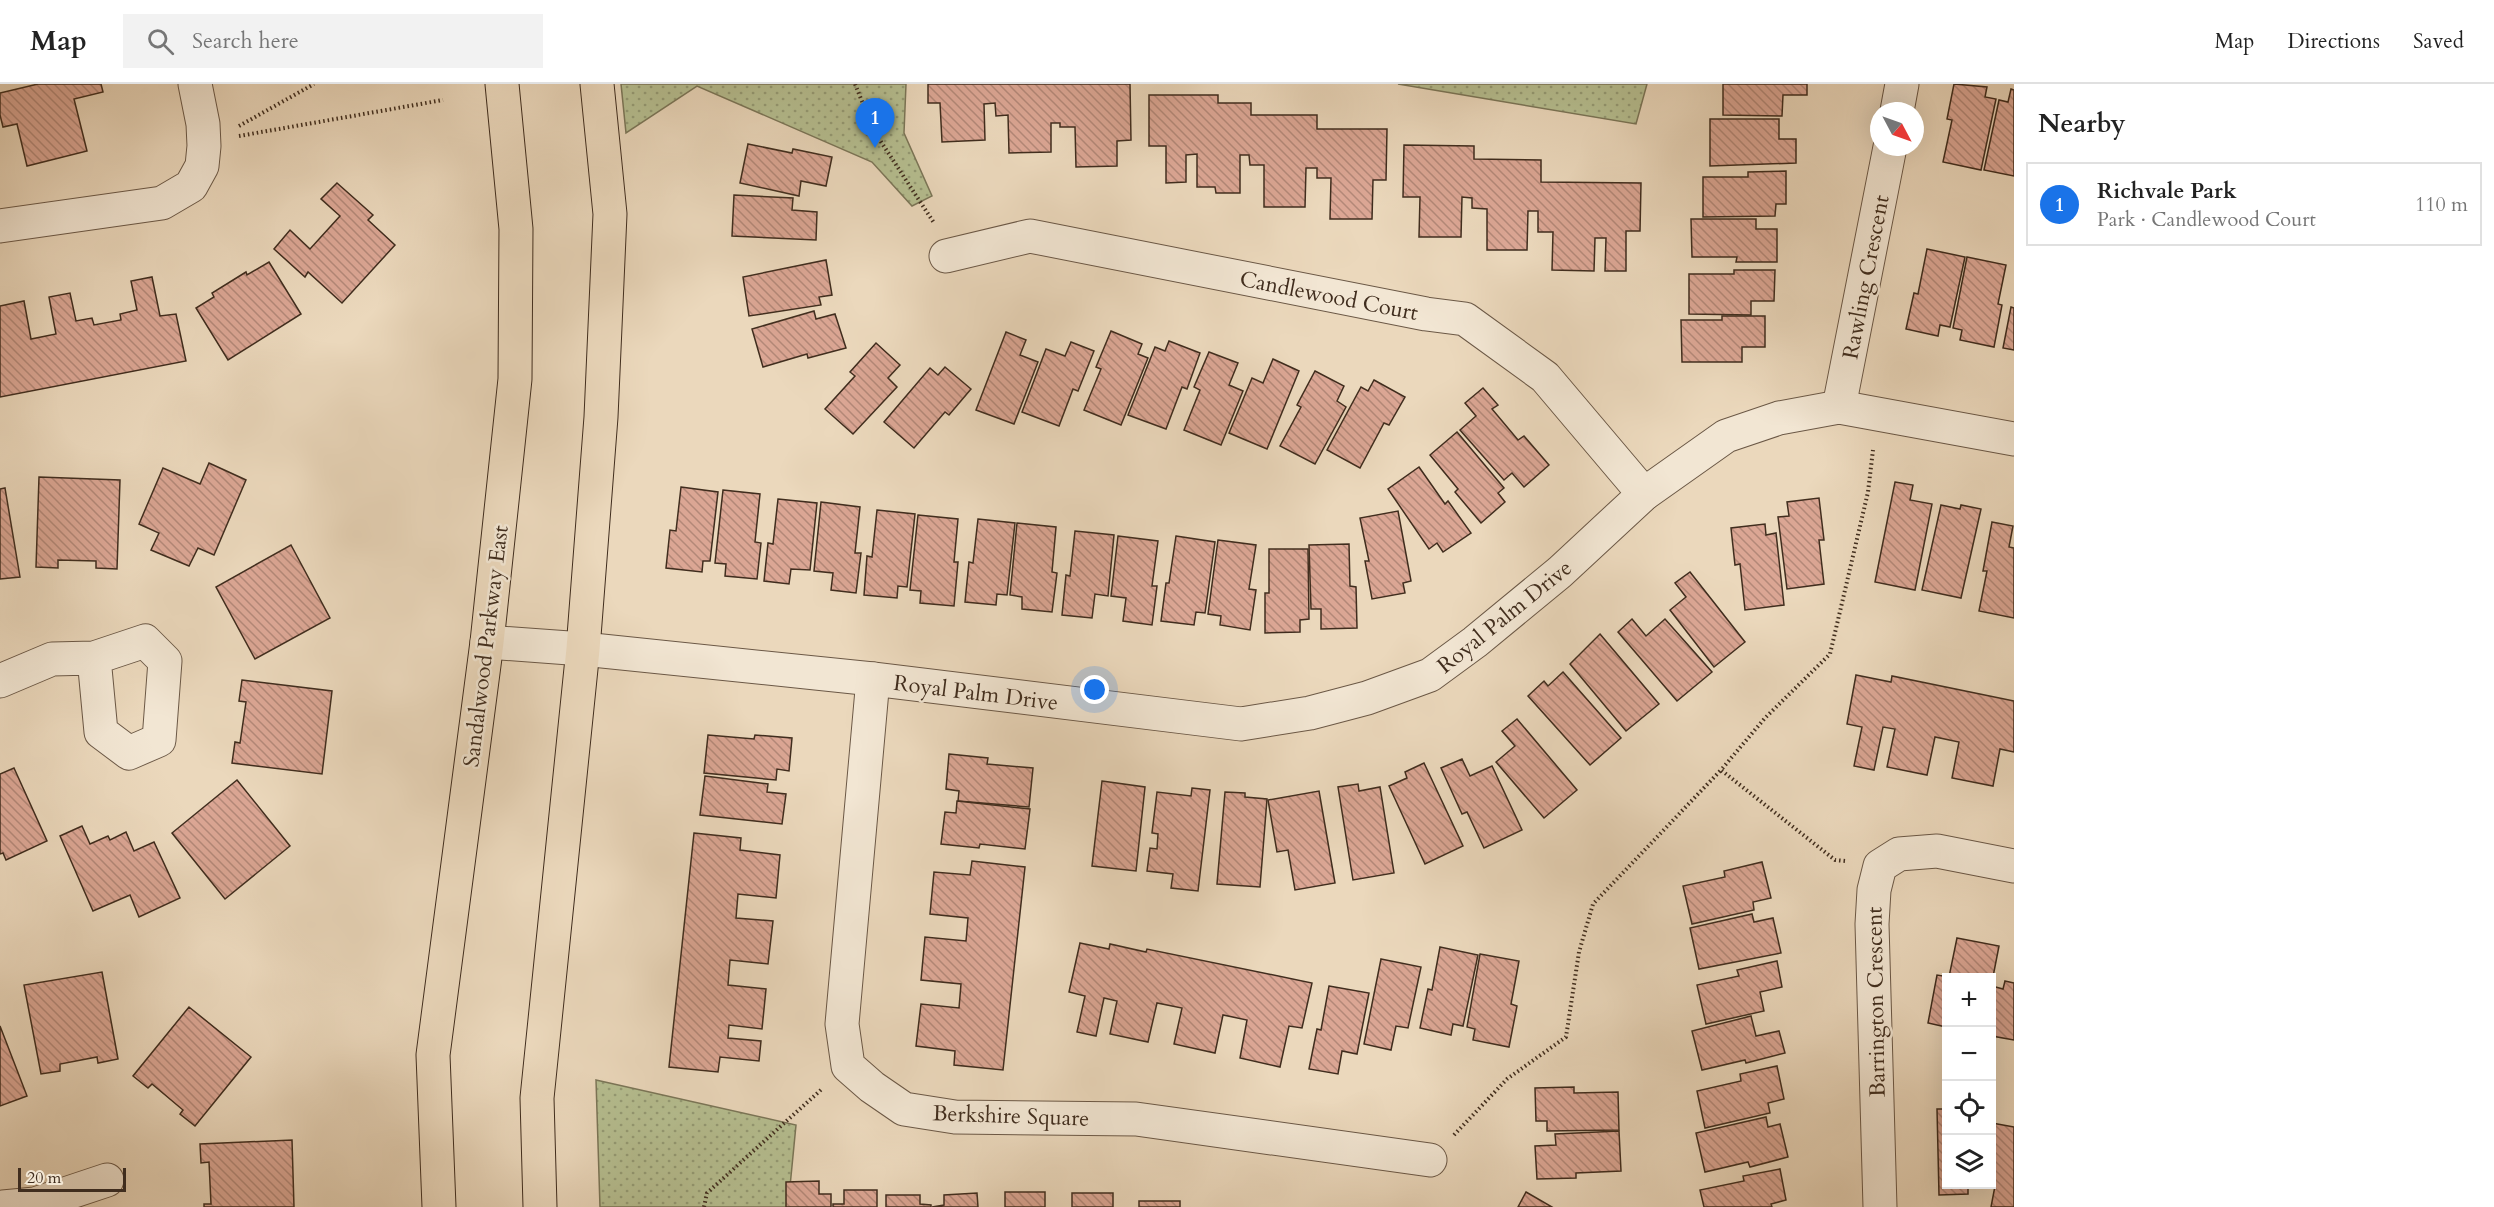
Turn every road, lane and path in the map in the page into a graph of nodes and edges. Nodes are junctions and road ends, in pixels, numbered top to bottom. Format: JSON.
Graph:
{"nodes":[{"id":1,"x":195,"y":84,"type":"edge"},
{"id":2,"x":314,"y":84,"type":"edge"},
{"id":3,"x":502,"y":84,"type":"edge"},
{"id":4,"x":597,"y":84,"type":"edge"},
{"id":5,"x":855,"y":84,"type":"edge"},
{"id":6,"x":1902,"y":84,"type":"edge"},
{"id":7,"x":443,"y":100,"type":"dead end"},
{"id":8,"x":1899,"y":102,"type":"edge"},
{"id":9,"x":204,"y":146,"type":"junction"},
{"id":10,"x":1888,"y":156,"type":"edge"},
{"id":11,"x":0,"y":226,"type":"edge"},
{"id":12,"x":946,"y":256,"type":"joint"},
{"id":13,"x":1839,"y":407,"type":"junction"},
{"id":14,"x":2014,"y":439,"type":"edge"},
{"id":15,"x":1873,"y":448,"type":"dead end"},
{"id":16,"x":1644,"y":494,"type":"junction"},
{"id":17,"x":488,"y":642,"type":"junction"},
{"id":18,"x":583,"y":649,"type":"junction"},
{"id":19,"x":94,"y":658,"type":"dead end"},
{"id":20,"x":873,"y":679,"type":"junction"},
{"id":21,"x":0,"y":681,"type":"edge"},
{"id":22,"x":1721,"y":770,"type":"junction"},
{"id":23,"x":1880,"y":866,"type":"junction"},
{"id":24,"x":2014,"y":866,"type":"edge"},
{"id":25,"x":826,"y":1079,"type":"dead end"},
{"id":26,"x":1430,"y":1160,"type":"joint"},
{"id":27,"x":107,"y":1180,"type":"dead end"},
{"id":28,"x":3,"y":1207,"type":"edge"},
{"id":29,"x":439,"y":1207,"type":"edge"},
{"id":30,"x":540,"y":1207,"type":"edge"},
{"id":31,"x":704,"y":1207,"type":"edge"},
{"id":32,"x":1880,"y":1207,"type":"edge"}],
"edges":[{"from":1,"to":9,"type":"street"},
{"from":2,"to":9,"type":"path"},
{"from":3,"to":17,"type":"main road","name":"Sandalwood Parkway East"},
{"from":4,"to":18,"type":"main road"},
{"from":5,"to":12,"type":"path"},
{"from":6,"to":8,"type":"street"},
{"from":7,"to":9,"type":"path"},
{"from":9,"to":11,"type":"street"},
{"from":10,"to":13,"type":"street","name":"Rawling Crescent"},
{"from":12,"to":16,"type":"street","name":"Candlewood Court"},
{"from":13,"to":14,"type":"street","name":"Royal Palm Drive"},
{"from":13,"to":16,"type":"street","name":"Royal Palm Drive"},
{"from":15,"to":22,"type":"path"},
{"from":16,"to":20,"type":"street","name":"Royal Palm Drive"},
{"from":17,"to":18,"type":"street","name":"Royal Palm Drive"},
{"from":17,"to":29,"type":"main road","name":"Sandalwood Parkway East"},
{"from":18,"to":20,"type":"street","name":"Royal Palm Drive"},
{"from":18,"to":30,"type":"main road"},
{"from":19,"to":21,"type":"street"},
{"from":20,"to":26,"type":"street","name":"Berkshire Square"},
{"from":22,"to":23,"type":"path"},
{"from":22,"to":26,"type":"path"},
{"from":23,"to":24,"type":"street"},
{"from":23,"to":32,"type":"street","name":"Barrington Crescent"},
{"from":25,"to":31,"type":"path"},
{"from":27,"to":28,"type":"street"}]}
